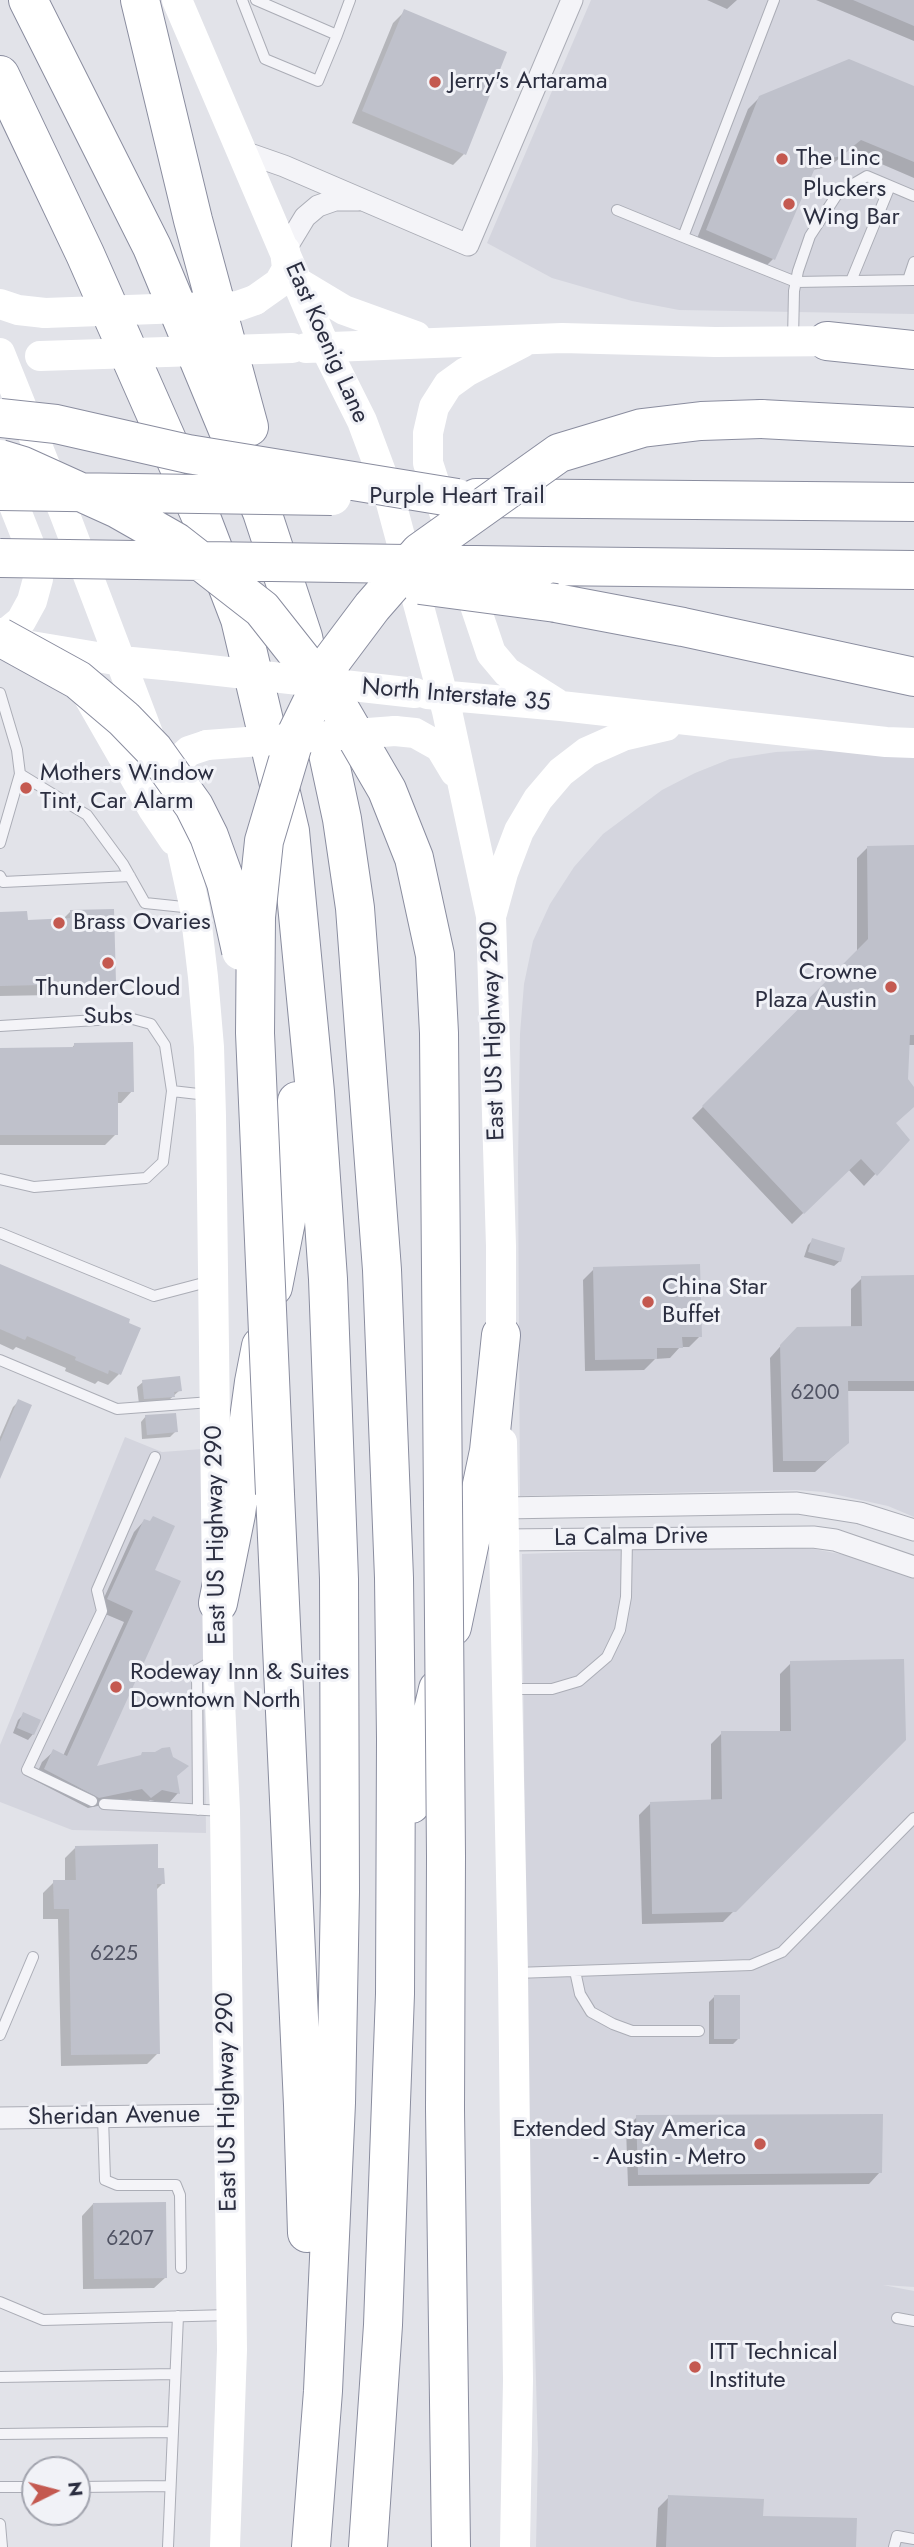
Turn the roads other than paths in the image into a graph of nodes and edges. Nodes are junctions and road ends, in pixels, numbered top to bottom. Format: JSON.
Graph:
{"nodes":[{"id":1,"x":28,"y":0,"type":"edge"},
{"id":2,"x":140,"y":0,"type":"edge"},
{"id":3,"x":177,"y":0,"type":"edge"},
{"id":4,"x":242,"y":0,"type":"edge"},
{"id":5,"x":256,"y":0,"type":"edge"},
{"id":6,"x":350,"y":0,"type":"edge"},
{"id":7,"x":572,"y":0,"type":"edge"},
{"id":8,"x":774,"y":0,"type":"edge"},
{"id":9,"x":337,"y":34,"type":"junction"},
{"id":10,"x":0,"y":75,"type":"edge"},
{"id":11,"x":241,"y":151,"type":"junction"},
{"id":12,"x":890,"y":186,"type":"junction"},
{"id":13,"x":914,"y":196,"type":"edge"},
{"id":14,"x":365,"y":200,"type":"junction"},
{"id":15,"x":617,"y":209,"type":"dead end"},
{"id":16,"x":683,"y":237,"type":"junction"},
{"id":17,"x":285,"y":250,"type":"junction"},
{"id":18,"x":914,"y":262,"type":"edge"},
{"id":19,"x":851,"y":281,"type":"junction"},
{"id":20,"x":911,"y":281,"type":"edge"},
{"id":21,"x":796,"y":282,"type":"junction"},
{"id":22,"x":299,"y":283,"type":"junction"},
{"id":23,"x":0,"y":304,"type":"edge"},
{"id":24,"x":532,"y":338,"type":"junction"},
{"id":25,"x":914,"y":341,"type":"edge"},
{"id":26,"x":433,"y":342,"type":"junction"},
{"id":27,"x":810,"y":342,"type":"junction"},
{"id":28,"x":324,"y":347,"type":"junction"},
{"id":29,"x":914,"y":350,"type":"edge"},
{"id":30,"x":1,"y":356,"type":"edge"},
{"id":31,"x":0,"y":418,"type":"edge"},
{"id":32,"x":914,"y":426,"type":"edge"},
{"id":33,"x":0,"y":459,"type":"edge"},
{"id":34,"x":0,"y":472,"type":"edge"},
{"id":35,"x":0,"y":491,"type":"edge"},
{"id":36,"x":457,"y":498,"type":"junction"},
{"id":37,"x":914,"y":502,"type":"edge"},
{"id":38,"x":262,"y":512,"type":"junction"},
{"id":39,"x":0,"y":558,"type":"edge"},
{"id":40,"x":255,"y":563,"type":"junction"},
{"id":41,"x":914,"y":570,"type":"edge"},
{"id":42,"x":0,"y":639,"type":"edge"},
{"id":43,"x":121,"y":661,"type":"junction"},
{"id":44,"x":914,"y":677,"type":"edge"},
{"id":45,"x":0,"y":693,"type":"edge"},
{"id":46,"x":429,"y":695,"type":"junction"},
{"id":47,"x":561,"y":706,"type":"junction"},
{"id":48,"x":697,"y":722,"type":"junction"},
{"id":49,"x":914,"y":743,"type":"edge"},
{"id":50,"x":20,"y":774,"type":"junction"},
{"id":51,"x":463,"y":785,"type":"junction"},
{"id":52,"x":168,"y":786,"type":"junction"},
{"id":53,"x":0,"y":843,"type":"edge"},
{"id":54,"x":184,"y":856,"type":"junction"},
{"id":55,"x":0,"y":876,"type":"edge"},
{"id":56,"x":130,"y":876,"type":"junction"},
{"id":57,"x":195,"y":909,"type":"junction"},
{"id":58,"x":491,"y":916,"type":"junction"},
{"id":59,"x":300,"y":917,"type":"junction"},
{"id":60,"x":0,"y":1027,"type":"edge"},
{"id":61,"x":255,"y":1033,"type":"junction"},
{"id":62,"x":172,"y":1091,"type":"junction"},
{"id":63,"x":211,"y":1095,"type":"junction"},
{"id":64,"x":0,"y":1179,"type":"edge"},
{"id":65,"x":0,"y":1233,"type":"edge"},
{"id":66,"x":214,"y":1280,"type":"junction"},
{"id":67,"x":501,"y":1335,"type":"junction"},
{"id":68,"x":0,"y":1360,"type":"edge"},
{"id":69,"x":215,"y":1401,"type":"junction"},
{"id":70,"x":155,"y":1457,"type":"dead end"},
{"id":71,"x":755,"y":1504,"type":"junction"},
{"id":72,"x":503,"y":1508,"type":"junction"},
{"id":73,"x":914,"y":1530,"type":"edge"},
{"id":74,"x":759,"y":1537,"type":"junction"},
{"id":75,"x":627,"y":1538,"type":"junction"},
{"id":76,"x":503,"y":1540,"type":"junction"},
{"id":77,"x":914,"y":1567,"type":"edge"},
{"id":78,"x":218,"y":1602,"type":"junction"},
{"id":79,"x":505,"y":1689,"type":"junction"},
{"id":80,"x":92,"y":1801,"type":"dead end"},
{"id":81,"x":104,"y":1804,"type":"dead end"},
{"id":82,"x":211,"y":1811,"type":"junction"},
{"id":83,"x":914,"y":1818,"type":"edge"},
{"id":84,"x":396,"y":1889,"type":"junction"},
{"id":85,"x":33,"y":1957,"type":"dead end"},
{"id":86,"x":575,"y":1971,"type":"junction"},
{"id":87,"x":513,"y":1973,"type":"junction"},
{"id":88,"x":699,"y":2031,"type":"dead end"},
{"id":89,"x":0,"y":2035,"type":"edge"},
{"id":90,"x":228,"y":2115,"type":"junction"},
{"id":91,"x":103,"y":2117,"type":"junction"},
{"id":92,"x":0,"y":2118,"type":"edge"},
{"id":93,"x":181,"y":2268,"type":"dead end"},
{"id":94,"x":0,"y":2302,"type":"edge"},
{"id":95,"x":447,"y":2302,"type":"junction"},
{"id":96,"x":232,"y":2315,"type":"junction"},
{"id":97,"x":178,"y":2316,"type":"junction"},
{"id":98,"x":897,"y":2318,"type":"dead end"},
{"id":99,"x":914,"y":2321,"type":"edge"},
{"id":100,"x":175,"y":2374,"type":"junction"},
{"id":101,"x":0,"y":2377,"type":"edge"},
{"id":102,"x":172,"y":2432,"type":"junction"},
{"id":103,"x":0,"y":2434,"type":"edge"},
{"id":104,"x":170,"y":2486,"type":"junction"},
{"id":105,"x":0,"y":2487,"type":"edge"},
{"id":106,"x":21,"y":2487,"type":"edge"},
{"id":107,"x":91,"y":2487,"type":"edge"},
{"id":108,"x":0,"y":2524,"type":"edge"},
{"id":109,"x":914,"y":2539,"type":"edge"},
{"id":110,"x":311,"y":2541,"type":"edge"},
{"id":111,"x":2,"y":2547,"type":"edge"},
{"id":112,"x":168,"y":2547,"type":"edge"},
{"id":113,"x":217,"y":2547,"type":"edge"},
{"id":114,"x":225,"y":2547,"type":"edge"},
{"id":115,"x":368,"y":2547,"type":"edge"},
{"id":116,"x":438,"y":2547,"type":"edge"},
{"id":117,"x":451,"y":2547,"type":"edge"},
{"id":118,"x":515,"y":2547,"type":"edge"},
{"id":119,"x":894,"y":2547,"type":"edge"}],
"edges":[{"from":1,"to":38,"type":"highway"},
{"from":2,"to":38,"type":"highway"},
{"from":3,"to":11,"type":"main road","name":"East Koenig Lane"},
{"from":4,"to":9,"type":"lane"},
{"from":5,"to":9,"type":"lane"},
{"from":6,"to":9,"type":"lane"},
{"from":7,"to":14,"type":"street"},
{"from":8,"to":16,"type":"lane"},
{"from":10,"to":59,"type":"highway"},
{"from":11,"to":14,"type":"street"},
{"from":11,"to":17,"type":"main road","name":"East Koenig Lane"},
{"from":12,"to":13,"type":"lane"},
{"from":12,"to":19,"type":"lane"},
{"from":12,"to":21,"type":"lane"},
{"from":14,"to":17,"type":"street"},
{"from":15,"to":16,"type":"lane"},
{"from":16,"to":21,"type":"lane"},
{"from":17,"to":22,"type":"main road","name":"East Koenig Lane"},
{"from":17,"to":23,"type":"main road","bridge":true},
{"from":18,"to":20,"type":"lane"},
{"from":19,"to":20,"type":"lane"},
{"from":19,"to":21,"type":"lane"},
{"from":21,"to":27,"type":"lane"},
{"from":22,"to":26,"type":"main road"},
{"from":22,"to":28,"type":"main road","name":"East Koenig Lane"},
{"from":24,"to":26,"type":"main road"},
{"from":24,"to":27,"type":"main road"},
{"from":24,"to":47,"type":"main road"},
{"from":25,"to":27,"type":"main road"},
{"from":26,"to":28,"type":"main road"},
{"from":27,"to":29,"type":"highway"},
{"from":28,"to":30,"type":"main road","bridge":true},
{"from":28,"to":46,"type":"main road","name":"East Koenig Lane"},
{"from":30,"to":43,"type":"main road"},
{"from":31,"to":36,"type":"highway","bridge":true},
{"from":32,"to":61,"type":"highway","bridge":true},
{"from":33,"to":95,"type":"highway","bridge":true},
{"from":34,"to":42,"type":"main road"},
{"from":35,"to":36,"type":"highway","name":"Purple Heart Trail","bridge":true},
{"from":36,"to":37,"type":"highway","name":"Purple Heart Trail","bridge":true},
{"from":38,"to":84,"type":"highway"},
{"from":39,"to":40,"type":"highway","bridge":true},
{"from":40,"to":41,"type":"highway","bridge":true},
{"from":40,"to":44,"type":"highway","bridge":true},
{"from":42,"to":43,"type":"main road","name":"North Interstate 35"},
{"from":42,"to":54,"type":"main road"},
{"from":42,"to":61,"type":"highway","bridge":true},
{"from":43,"to":46,"type":"main road","name":"North Interstate 35","bridge":true},
{"from":43,"to":52,"type":"main road","name":"East US Highway 290"},
{"from":45,"to":50,"type":"lane"},
{"from":46,"to":47,"type":"main road","name":"North Interstate 35"},
{"from":46,"to":51,"type":"main road","name":"East US Highway 290"},
{"from":47,"to":48,"type":"main road","name":"North Interstate 35"},
{"from":48,"to":49,"type":"main road","name":"North Interstate 35"},
{"from":48,"to":58,"type":"main road"},
{"from":50,"to":53,"type":"lane"},
{"from":50,"to":56,"type":"lane"},
{"from":51,"to":52,"type":"main road","bridge":true},
{"from":51,"to":58,"type":"main road","name":"East US Highway 290"},
{"from":52,"to":54,"type":"main road","name":"East US Highway 290"},
{"from":54,"to":57,"type":"main road","name":"East US Highway 290"},
{"from":55,"to":56,"type":"lane"},
{"from":56,"to":57,"type":"lane"},
{"from":57,"to":63,"type":"main road","name":"East US Highway 290"},
{"from":58,"to":67,"type":"main road","name":"East US Highway 290"},
{"from":59,"to":78,"type":"highway"},
{"from":59,"to":110,"type":"highway"},
{"from":60,"to":62,"type":"lane"},
{"from":61,"to":110,"type":"highway","bridge":true},
{"from":62,"to":63,"type":"lane"},
{"from":62,"to":64,"type":"lane"},
{"from":63,"to":66,"type":"main road","name":"East US Highway 290"},
{"from":65,"to":66,"type":"lane"},
{"from":66,"to":69,"type":"main road","name":"East US Highway 290"},
{"from":67,"to":72,"type":"main road","name":"East US Highway 290"},
{"from":67,"to":84,"type":"highway"},
{"from":68,"to":69,"type":"lane"},
{"from":69,"to":78,"type":"main road","name":"East US Highway 290"},
{"from":70,"to":80,"type":"lane"},
{"from":71,"to":72,"type":"street","name":"La Calma Drive"},
{"from":71,"to":73,"type":"street","name":"La Calma Drive"},
{"from":71,"to":74,"type":"street"},
{"from":72,"to":76,"type":"main road","name":"East US Highway 290"},
{"from":74,"to":75,"type":"street","name":"La Calma Drive"},
{"from":74,"to":77,"type":"street","name":"La Calma Drive"},
{"from":75,"to":76,"type":"street","name":"La Calma Drive"},
{"from":75,"to":79,"type":"lane"},
{"from":76,"to":79,"type":"main road","name":"East US Highway 290"},
{"from":78,"to":82,"type":"main road","name":"East US Highway 290"},
{"from":79,"to":87,"type":"main road","name":"East US Highway 290"},
{"from":81,"to":82,"type":"lane"},
{"from":82,"to":90,"type":"main road","name":"East US Highway 290"},
{"from":83,"to":86,"type":"lane"},
{"from":84,"to":115,"type":"highway"},
{"from":85,"to":89,"type":"lane"},
{"from":86,"to":87,"type":"lane"},
{"from":86,"to":88,"type":"lane"},
{"from":87,"to":118,"type":"main road","name":"East US Highway 290"},
{"from":90,"to":91,"type":"street","name":"Sheridan Avenue"},
{"from":90,"to":96,"type":"main road","name":"East US Highway 290"},
{"from":91,"to":92,"type":"street","name":"Sheridan Avenue"},
{"from":91,"to":93,"type":"lane"},
{"from":94,"to":97,"type":"lane"},
{"from":95,"to":116,"type":"highway"},
{"from":95,"to":117,"type":"highway"},
{"from":96,"to":97,"type":"lane"},
{"from":96,"to":114,"type":"main road","name":"East US Highway 290"},
{"from":97,"to":100,"type":"lane"},
{"from":98,"to":99,"type":"lane"},
{"from":100,"to":101,"type":"lane"},
{"from":100,"to":102,"type":"lane"},
{"from":102,"to":103,"type":"lane"},
{"from":102,"to":104,"type":"lane"},
{"from":104,"to":107,"type":"lane"},
{"from":104,"to":112,"type":"lane"},
{"from":105,"to":106,"type":"lane"},
{"from":108,"to":111,"type":"lane"},
{"from":109,"to":119,"type":"lane"},
{"from":113,"to":114,"type":"lane"}]}
